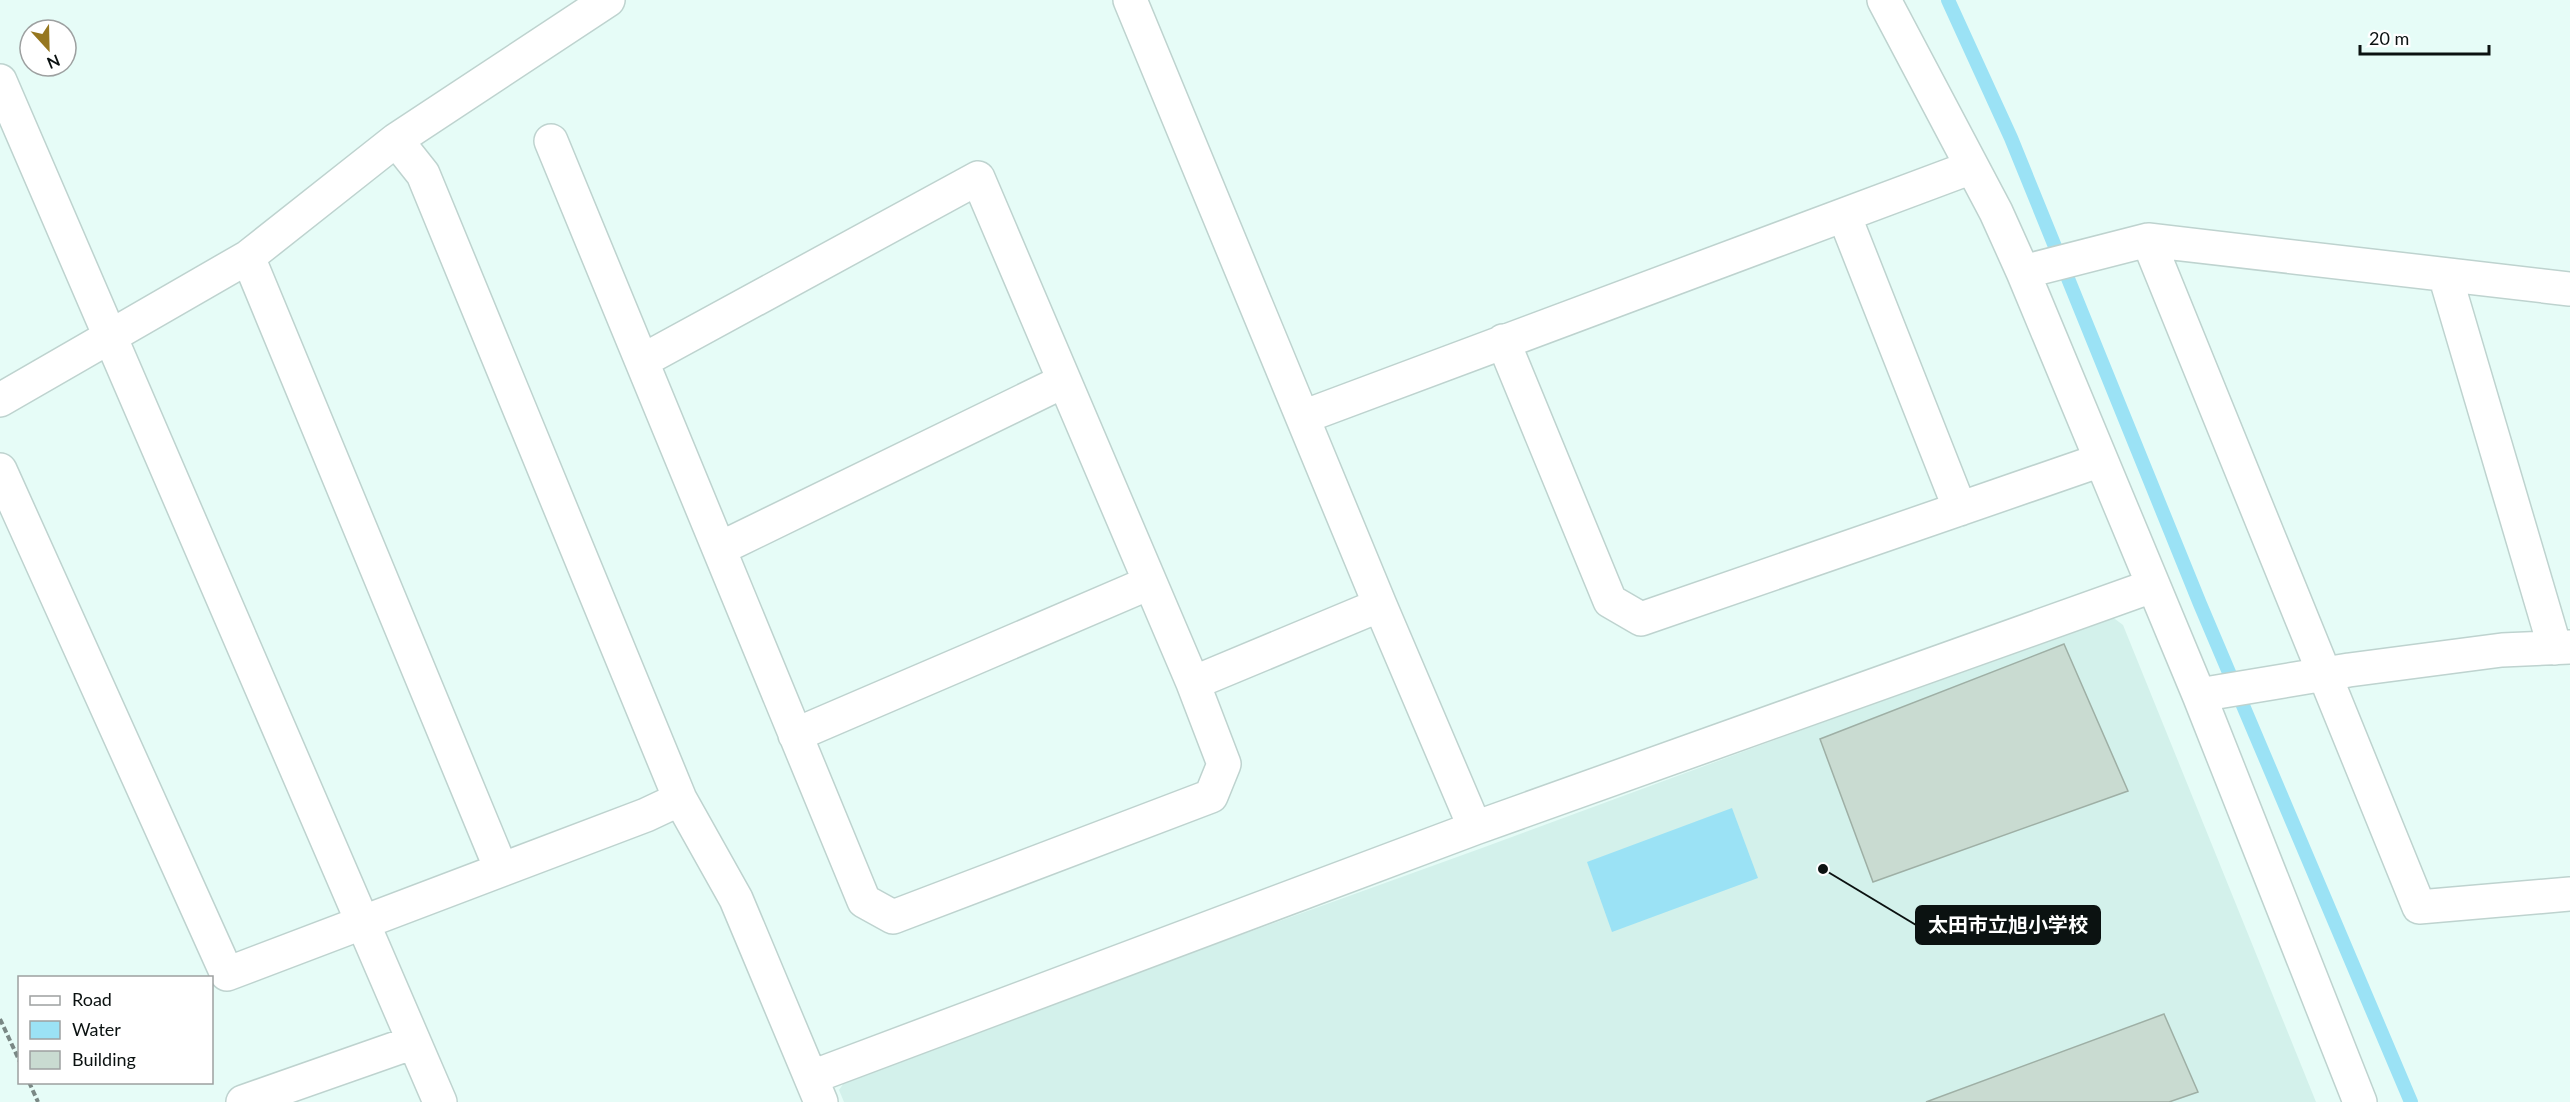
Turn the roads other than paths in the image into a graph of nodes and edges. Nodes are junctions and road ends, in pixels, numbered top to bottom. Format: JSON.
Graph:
{"nodes":[{"id":1,"x":608,"y":0,"type":"edge"},
{"id":2,"x":1130,"y":0,"type":"edge"},
{"id":3,"x":1884,"y":0,"type":"edge"},
{"id":4,"x":0,"y":81,"type":"edge"},
{"id":5,"x":396,"y":140,"type":"junction"},
{"id":6,"x":551,"y":141,"type":"dead end"},
{"id":7,"x":1972,"y":166,"type":"junction"},
{"id":8,"x":1844,"y":214,"type":"junction"},
{"id":9,"x":2148,"y":240,"type":"junction"},
{"id":10,"x":248,"y":257,"type":"junction"},
{"id":11,"x":2023,"y":272,"type":"junction"},
{"id":12,"x":2445,"y":275,"type":"junction"},
{"id":13,"x":2570,"y":289,"type":"edge"},
{"id":14,"x":109,"y":337,"type":"junction"},
{"id":15,"x":1503,"y":341,"type":"junction"},
{"id":16,"x":642,"y":362,"type":"junction"},
{"id":17,"x":1064,"y":381,"type":"junction"},
{"id":18,"x":0,"y":400,"type":"edge"},
{"id":19,"x":1304,"y":417,"type":"junction"},
{"id":20,"x":2101,"y":460,"type":"junction"},
{"id":21,"x":0,"y":470,"type":"edge"},
{"id":22,"x":1960,"y":509,"type":"junction"},
{"id":23,"x":719,"y":549,"type":"junction"},
{"id":24,"x":1149,"y":583,"type":"junction"},
{"id":25,"x":2152,"y":586,"type":"junction"},
{"id":26,"x":1380,"y":605,"type":"junction"},
{"id":27,"x":2563,"y":648,"type":"edge"},
{"id":28,"x":2323,"y":675,"type":"junction"},
{"id":29,"x":1193,"y":683,"type":"junction"},
{"id":30,"x":2199,"y":695,"type":"junction"},
{"id":31,"x":795,"y":735,"type":"junction"},
{"id":32,"x":680,"y":799,"type":"junction"},
{"id":33,"x":1475,"y":828,"type":"junction"},
{"id":34,"x":501,"y":869,"type":"junction"},
{"id":35,"x":2570,"y":894,"type":"edge"},
{"id":36,"x":362,"y":921,"type":"junction"},
{"id":37,"x":414,"y":1042,"type":"junction"},
{"id":38,"x":817,"y":1090,"type":"edge"},
{"id":39,"x":243,"y":1102,"type":"edge"},
{"id":40,"x":440,"y":1102,"type":"edge"},
{"id":41,"x":2360,"y":1102,"type":"edge"}],
"edges":[{"from":1,"to":5,"type":"street"},
{"from":2,"to":19,"type":"street"},
{"from":3,"to":7,"type":"street"},
{"from":4,"to":14,"type":"street"},
{"from":5,"to":10,"type":"street"},
{"from":5,"to":32,"type":"street"},
{"from":6,"to":16,"type":"street"},
{"from":7,"to":8,"type":"street"},
{"from":7,"to":11,"type":"street"},
{"from":8,"to":15,"type":"street"},
{"from":8,"to":22,"type":"street"},
{"from":9,"to":11,"type":"street"},
{"from":9,"to":12,"type":"street"},
{"from":9,"to":28,"type":"street"},
{"from":10,"to":14,"type":"street"},
{"from":10,"to":34,"type":"street"},
{"from":11,"to":20,"type":"street"},
{"from":12,"to":13,"type":"street"},
{"from":12,"to":27,"type":"street"},
{"from":14,"to":18,"type":"street"},
{"from":14,"to":36,"type":"street"},
{"from":15,"to":19,"type":"street"},
{"from":15,"to":22,"type":"street"},
{"from":16,"to":17,"type":"street"},
{"from":16,"to":23,"type":"street"},
{"from":17,"to":23,"type":"street"},
{"from":17,"to":24,"type":"street"},
{"from":19,"to":26,"type":"street"},
{"from":20,"to":22,"type":"street"},
{"from":20,"to":25,"type":"street"},
{"from":21,"to":36,"type":"street"},
{"from":23,"to":31,"type":"street"},
{"from":24,"to":29,"type":"street"},
{"from":24,"to":31,"type":"street"},
{"from":25,"to":30,"type":"street"},
{"from":25,"to":33,"type":"street"},
{"from":26,"to":29,"type":"street"},
{"from":26,"to":33,"type":"street"},
{"from":27,"to":28,"type":"street"},
{"from":28,"to":30,"type":"street"},
{"from":28,"to":35,"type":"street"},
{"from":29,"to":31,"type":"street"},
{"from":30,"to":41,"type":"street"},
{"from":32,"to":34,"type":"street"},
{"from":32,"to":38,"type":"street"},
{"from":33,"to":38,"type":"street"},
{"from":34,"to":36,"type":"street"},
{"from":36,"to":37,"type":"street"},
{"from":37,"to":39,"type":"street"},
{"from":37,"to":40,"type":"street"}]}
